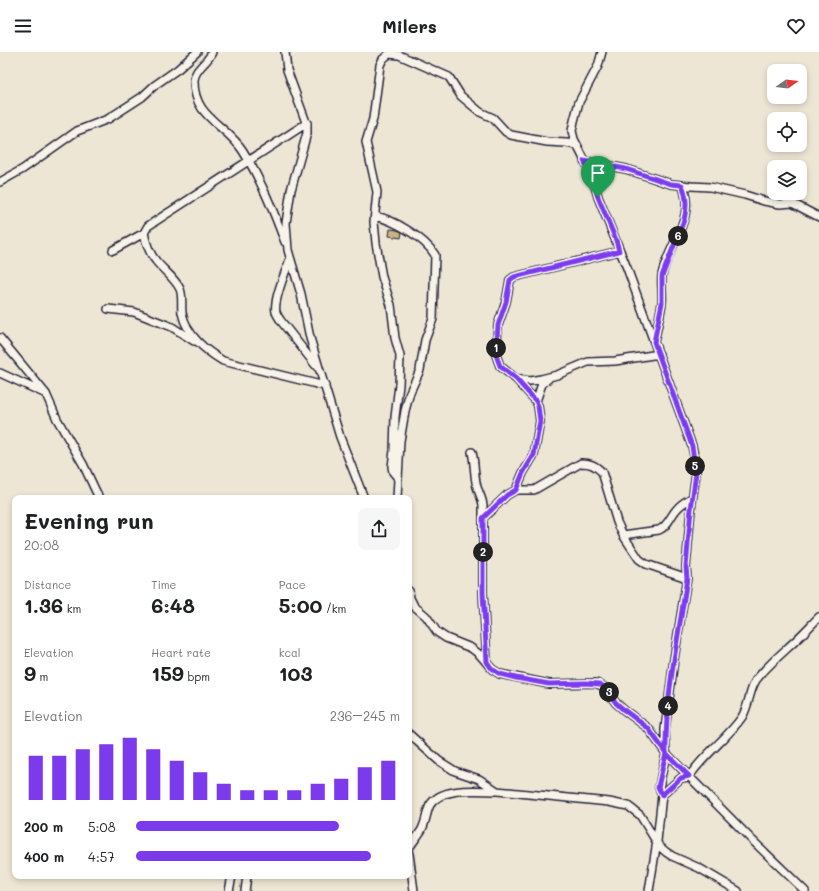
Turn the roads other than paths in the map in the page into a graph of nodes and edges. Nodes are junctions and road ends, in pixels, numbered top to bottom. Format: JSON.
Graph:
{"nodes":[{"id":1,"x":197,"y":52,"type":"edge"},
{"id":2,"x":212,"y":52,"type":"edge"},
{"id":3,"x":285,"y":52,"type":"edge"},
{"id":4,"x":602,"y":52,"type":"edge"},
{"id":5,"x":307,"y":123,"type":"junction"},
{"id":6,"x":577,"y":145,"type":"junction"},
{"id":7,"x":248,"y":161,"type":"junction"},
{"id":8,"x":584,"y":161,"type":"junction"},
{"id":9,"x":0,"y":182,"type":"edge"},
{"id":10,"x":682,"y":185,"type":"junction"},
{"id":11,"x":375,"y":216,"type":"junction"},
{"id":12,"x":819,"y":216,"type":"edge"},
{"id":13,"x":144,"y":233,"type":"junction"},
{"id":14,"x":113,"y":250,"type":"dead end"},
{"id":15,"x":288,"y":250,"type":"junction"},
{"id":16,"x":619,"y":251,"type":"junction"},
{"id":17,"x":290,"y":259,"type":"junction"},
{"id":18,"x":108,"y":309,"type":"dead end"},
{"id":19,"x":0,"y":338,"type":"edge"},
{"id":20,"x":654,"y":342,"type":"junction"},
{"id":21,"x":200,"y":344,"type":"junction"},
{"id":22,"x":659,"y":354,"type":"junction"},
{"id":23,"x":321,"y":372,"type":"junction"},
{"id":24,"x":0,"y":373,"type":"edge"},
{"id":25,"x":549,"y":378,"type":"junction"},
{"id":26,"x":516,"y":379,"type":"junction"},
{"id":27,"x":325,"y":386,"type":"junction"},
{"id":28,"x":46,"y":394,"type":"junction"},
{"id":29,"x":536,"y":401,"type":"junction"},
{"id":30,"x":472,"y":452,"type":"dead end"},
{"id":31,"x":398,"y":478,"type":"junction"},
{"id":32,"x":516,"y":490,"type":"junction"},
{"id":33,"x":98,"y":495,"type":"edge"},
{"id":34,"x":363,"y":495,"type":"edge"},
{"id":35,"x":397,"y":495,"type":"edge"},
{"id":36,"x":692,"y":498,"type":"junction"},
{"id":37,"x":483,"y":518,"type":"junction"},
{"id":38,"x":623,"y":535,"type":"junction"},
{"id":39,"x":687,"y":578,"type":"junction"},
{"id":40,"x":412,"y":602,"type":"edge"},
{"id":41,"x":819,"y":617,"type":"edge"},
{"id":42,"x":487,"y":662,"type":"junction"},
{"id":43,"x":412,"y":737,"type":"edge"},
{"id":44,"x":666,"y":753,"type":"junction"},
{"id":45,"x":689,"y":776,"type":"junction"},
{"id":46,"x":497,"y":791,"type":"junction"},
{"id":47,"x":662,"y":795,"type":"junction"},
{"id":48,"x":658,"y":841,"type":"junction"},
{"id":49,"x":412,"y":843,"type":"edge"},
{"id":50,"x":412,"y":876,"type":"edge"},
{"id":51,"x":231,"y":879,"type":"edge"},
{"id":52,"x":247,"y":879,"type":"edge"},
{"id":53,"x":229,"y":891,"type":"edge"},
{"id":54,"x":245,"y":891,"type":"edge"},
{"id":55,"x":414,"y":891,"type":"edge"},
{"id":56,"x":649,"y":891,"type":"edge"},
{"id":57,"x":738,"y":891,"type":"edge"},
{"id":58,"x":805,"y":891,"type":"edge"}],
"edges":[{"from":1,"to":9,"type":"street"},
{"from":2,"to":7,"type":"street"},
{"from":3,"to":5,"type":"street"},
{"from":4,"to":6,"type":"street"},
{"from":5,"to":7,"type":"street"},
{"from":5,"to":15,"type":"street"},
{"from":6,"to":8,"type":"street"},
{"from":6,"to":11,"type":"street"},
{"from":7,"to":13,"type":"street"},
{"from":7,"to":15,"type":"street"},
{"from":8,"to":10,"type":"street"},
{"from":8,"to":16,"type":"street"},
{"from":10,"to":12,"type":"street"},
{"from":10,"to":20,"type":"street"},
{"from":11,"to":31,"type":"street"},
{"from":11,"to":31,"type":"street"},
{"from":13,"to":14,"type":"street"},
{"from":13,"to":21,"type":"street"},
{"from":15,"to":17,"type":"street"},
{"from":16,"to":20,"type":"street"},
{"from":16,"to":26,"type":"street"},
{"from":17,"to":23,"type":"street"},
{"from":17,"to":23,"type":"street"},
{"from":18,"to":21,"type":"street"},
{"from":19,"to":28,"type":"street"},
{"from":20,"to":22,"type":"street"},
{"from":21,"to":27,"type":"street"},
{"from":22,"to":25,"type":"street"},
{"from":22,"to":36,"type":"street"},
{"from":23,"to":27,"type":"street"},
{"from":24,"to":28,"type":"street"},
{"from":25,"to":26,"type":"street"},
{"from":25,"to":29,"type":"street"},
{"from":26,"to":29,"type":"street"},
{"from":27,"to":34,"type":"street"},
{"from":28,"to":33,"type":"street"},
{"from":29,"to":32,"type":"street"},
{"from":30,"to":37,"type":"street"},
{"from":31,"to":35,"type":"street"},
{"from":32,"to":37,"type":"street"},
{"from":32,"to":38,"type":"street"},
{"from":36,"to":38,"type":"street"},
{"from":36,"to":39,"type":"street"},
{"from":37,"to":42,"type":"street"},
{"from":38,"to":39,"type":"street"},
{"from":39,"to":44,"type":"street"},
{"from":40,"to":42,"type":"street"},
{"from":41,"to":45,"type":"street"},
{"from":42,"to":44,"type":"street"},
{"from":43,"to":46,"type":"street"},
{"from":44,"to":45,"type":"street"},
{"from":44,"to":47,"type":"street"},
{"from":45,"to":47,"type":"street"},
{"from":45,"to":58,"type":"street"},
{"from":46,"to":48,"type":"street"},
{"from":46,"to":49,"type":"street"},
{"from":47,"to":48,"type":"street"},
{"from":48,"to":56,"type":"street"},
{"from":48,"to":57,"type":"street"},
{"from":50,"to":55,"type":"street"},
{"from":51,"to":53,"type":"street"},
{"from":52,"to":54,"type":"street"}]}
